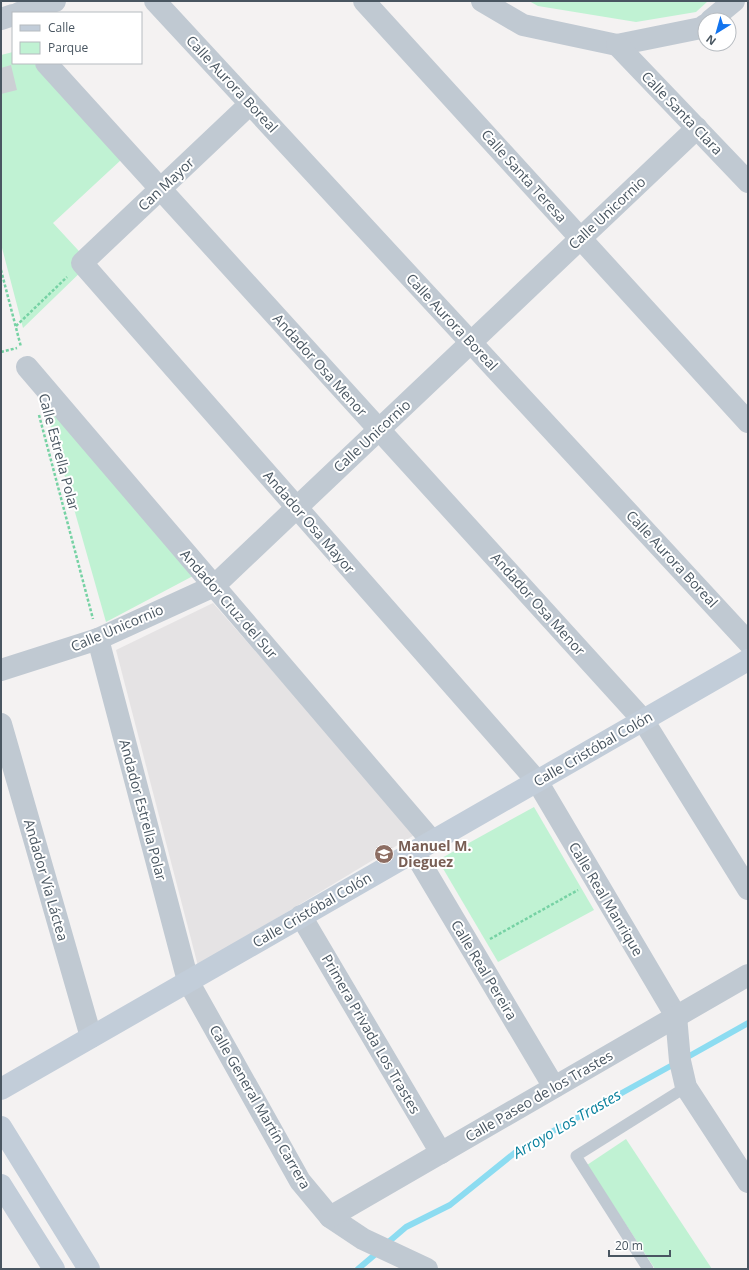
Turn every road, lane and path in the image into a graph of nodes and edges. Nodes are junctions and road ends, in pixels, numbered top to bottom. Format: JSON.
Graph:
{"nodes":[{"id":1,"x":55,"y":1,"type":"edge"},
{"id":2,"x":155,"y":1,"type":"edge"},
{"id":3,"x":364,"y":1,"type":"edge"},
{"id":4,"x":482,"y":1,"type":"edge"},
{"id":5,"x":734,"y":1,"type":"edge"},
{"id":6,"x":26,"y":12,"type":"edge"},
{"id":7,"x":721,"y":12,"type":"edge"},
{"id":8,"x":697,"y":29,"type":"edge"},
{"id":9,"x":617,"y":45,"type":"junction"},
{"id":10,"x":47,"y":64,"type":"edge"},
{"id":11,"x":250,"y":104,"type":"junction"},
{"id":12,"x":697,"y":128,"type":"junction"},
{"id":13,"x":748,"y":182,"type":"edge"},
{"id":14,"x":160,"y":189,"type":"junction"},
{"id":15,"x":580,"y":238,"type":"junction"},
{"id":16,"x":82,"y":263,"type":"junction"},
{"id":17,"x":1,"y":270,"type":"edge"},
{"id":18,"x":16,"y":326,"type":"junction"},
{"id":19,"x":471,"y":342,"type":"junction"},
{"id":20,"x":21,"y":346,"type":"junction"},
{"id":21,"x":1,"y":352,"type":"edge"},
{"id":22,"x":26,"y":367,"type":"joint"},
{"id":23,"x":38,"y":413,"type":"dead end"},
{"id":24,"x":748,"y":422,"type":"edge"},
{"id":25,"x":379,"y":429,"type":"junction"},
{"id":26,"x":297,"y":508,"type":"junction"},
{"id":27,"x":214,"y":586,"type":"junction"},
{"id":28,"x":98,"y":639,"type":"junction"},
{"id":29,"x":748,"y":642,"type":"edge"},
{"id":30,"x":748,"y":660,"type":"edge"},
{"id":31,"x":1,"y":670,"type":"edge"},
{"id":32,"x":643,"y":720,"type":"junction"},
{"id":33,"x":1,"y":724,"type":"edge"},
{"id":34,"x":537,"y":781,"type":"junction"},
{"id":35,"x":423,"y":846,"type":"junction"},
{"id":36,"x":595,"y":880,"type":"junction"},
{"id":37,"x":748,"y":889,"type":"edge"},
{"id":38,"x":301,"y":916,"type":"junction"},
{"id":39,"x":472,"y":949,"type":"junction"},
{"id":40,"x":748,"y":975,"type":"edge"},
{"id":41,"x":188,"y":981,"type":"junction"},
{"id":42,"x":676,"y":1016,"type":"junction"},
{"id":43,"x":91,"y":1037,"type":"junction"},
{"id":44,"x":554,"y":1087,"type":"junction"},
{"id":45,"x":686,"y":1087,"type":"junction"},
{"id":46,"x":1,"y":1089,"type":"edge"},
{"id":47,"x":1,"y":1127,"type":"edge"},
{"id":48,"x":441,"y":1153,"type":"junction"},
{"id":49,"x":748,"y":1182,"type":"edge"},
{"id":50,"x":1,"y":1185,"type":"edge"},
{"id":51,"x":330,"y":1217,"type":"junction"},
{"id":52,"x":54,"y":1269,"type":"edge"},
{"id":53,"x":89,"y":1269,"type":"edge"},
{"id":54,"x":427,"y":1269,"type":"edge"},
{"id":55,"x":648,"y":1269,"type":"edge"}],
"edges":[{"from":1,"to":6,"type":"street"},
{"from":2,"to":11,"type":"street","name":"Calle Aurora Boreal"},
{"from":3,"to":15,"type":"street","name":"Calle Santa Teresa"},
{"from":4,"to":9,"type":"street"},
{"from":5,"to":7,"type":"street"},
{"from":8,"to":9,"type":"street"},
{"from":9,"to":12,"type":"street","name":"Calle Santa Clara"},
{"from":10,"to":14,"type":"street","name":"Andador Osa Menor"},
{"from":11,"to":14,"type":"street","name":"Can Mayor"},
{"from":11,"to":19,"type":"street","name":"Calle Aurora Boreal"},
{"from":12,"to":13,"type":"street","name":"Calle Santa Clara"},
{"from":12,"to":15,"type":"street","name":"Calle Unicornio"},
{"from":14,"to":16,"type":"street","name":"Can Mayor"},
{"from":14,"to":25,"type":"street","name":"Andador Osa Menor"},
{"from":15,"to":19,"type":"street","name":"Calle Unicornio"},
{"from":15,"to":24,"type":"street","name":"Calle Santa Teresa"},
{"from":16,"to":18,"type":"path"},
{"from":16,"to":26,"type":"street","name":"Andador Osa Mayor"},
{"from":17,"to":18,"type":"path"},
{"from":18,"to":20,"type":"path"},
{"from":19,"to":25,"type":"street","name":"Calle Unicornio"},
{"from":19,"to":29,"type":"street","name":"Calle Aurora Boreal"},
{"from":20,"to":21,"type":"path"},
{"from":20,"to":22,"type":"path"},
{"from":22,"to":27,"type":"street","name":"Andador Cruz del Sur"},
{"from":23,"to":28,"type":"path","name":"Calle Estrella Polar"},
{"from":25,"to":26,"type":"street","name":"Calle Unicornio"},
{"from":25,"to":32,"type":"street","name":"Andador Osa Menor"},
{"from":26,"to":27,"type":"street","name":"Calle Unicornio"},
{"from":26,"to":34,"type":"street","name":"Andador Osa Mayor"},
{"from":27,"to":28,"type":"street","name":"Calle Unicornio"},
{"from":27,"to":35,"type":"street","name":"Andador Cruz del Sur"},
{"from":28,"to":31,"type":"street","name":"Calle Unicornio"},
{"from":28,"to":41,"type":"street","name":"Andador Estrella Polar"},
{"from":30,"to":32,"type":"street","name":"Calle Cristóbal Colón"},
{"from":32,"to":34,"type":"street","name":"Calle Cristóbal Colón"},
{"from":32,"to":37,"type":"street","name":"Andador Osa Menor"},
{"from":33,"to":43,"type":"street","name":"Andador Vía Láctea"},
{"from":34,"to":35,"type":"street","name":"Calle Cristóbal Colón"},
{"from":34,"to":36,"type":"street","name":"Calle Real Manrique"},
{"from":35,"to":38,"type":"street","name":"Calle Cristóbal Colón"},
{"from":35,"to":39,"type":"street","name":"Calle Real Pereira"},
{"from":36,"to":39,"type":"path"},
{"from":36,"to":42,"type":"street","name":"Calle Real Manrique"},
{"from":38,"to":41,"type":"street","name":"Calle Cristóbal Colón"},
{"from":38,"to":48,"type":"street","name":"Primera Privada Los Trastes"},
{"from":39,"to":44,"type":"street","name":"Calle Real Pereira"},
{"from":40,"to":42,"type":"street","name":"Calle Paseo de los Trastes"},
{"from":41,"to":43,"type":"street","name":"Calle Cristóbal Colón"},
{"from":41,"to":51,"type":"street","name":"Calle General Martín Carrera"},
{"from":42,"to":44,"type":"street","name":"Calle Paseo de los Trastes"},
{"from":42,"to":45,"type":"street"},
{"from":43,"to":46,"type":"street","name":"Calle Cristóbal Colón"},
{"from":44,"to":48,"type":"street","name":"Calle Paseo de los Trastes"},
{"from":45,"to":49,"type":"street"},
{"from":45,"to":55,"type":"lane"},
{"from":47,"to":53,"type":"street"},
{"from":48,"to":51,"type":"street","name":"Calle Paseo de los Trastes"},
{"from":50,"to":52,"type":"street"},
{"from":51,"to":54,"type":"street","name":"Calle General Martín Carrera"}]}
